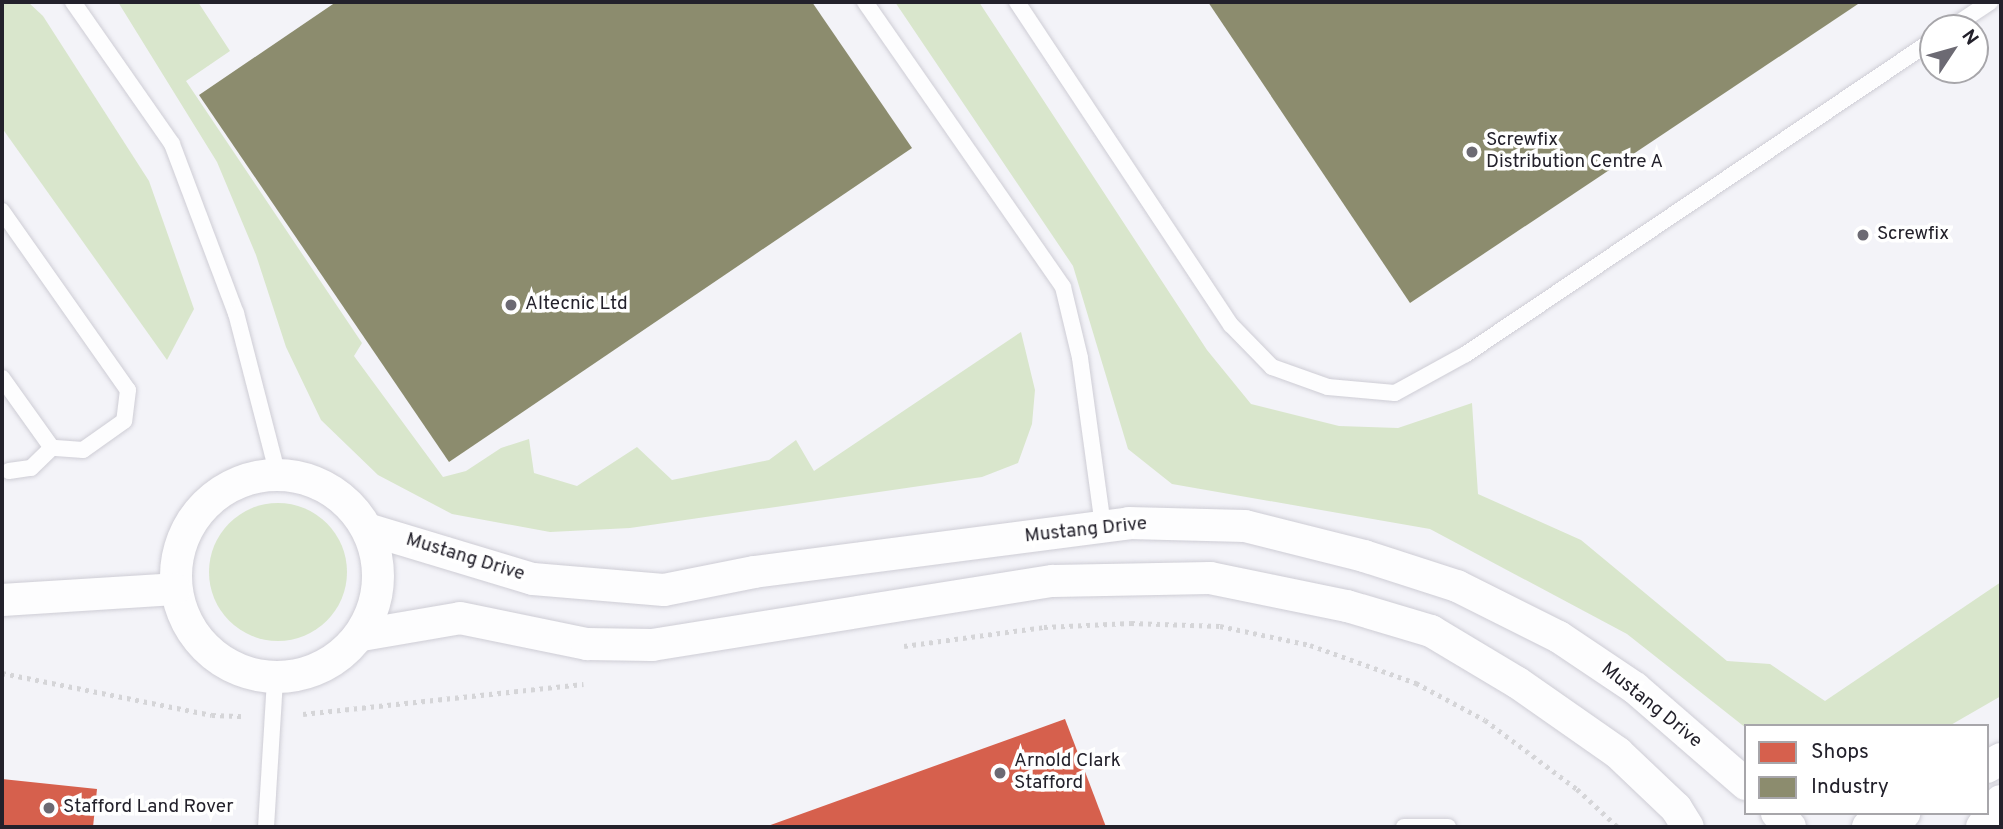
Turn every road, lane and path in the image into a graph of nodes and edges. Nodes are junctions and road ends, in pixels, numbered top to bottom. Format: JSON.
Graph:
{"nodes":[{"id":1,"x":73,"y":2,"type":"edge"},
{"id":2,"x":865,"y":2,"type":"edge"},
{"id":3,"x":1017,"y":2,"type":"edge"},
{"id":4,"x":1990,"y":2,"type":"edge"},
{"id":5,"x":1972,"y":14,"type":"edge"},
{"id":6,"x":1919,"y":49,"type":"edge"},
{"id":7,"x":2,"y":211,"type":"edge"},
{"id":8,"x":2,"y":379,"type":"edge"},
{"id":9,"x":52,"y":447,"type":"junction"},
{"id":10,"x":9,"y":471,"type":"dead end"},
{"id":11,"x":277,"y":472,"type":"junction"},
{"id":12,"x":1103,"y":526,"type":"junction"},
{"id":13,"x":367,"y":529,"type":"junction"},
{"id":14,"x":175,"y":589,"type":"junction"},
{"id":15,"x":2,"y":600,"type":"edge"},
{"id":16,"x":362,"y":635,"type":"junction"},
{"id":17,"x":895,"y":647,"type":"dead end"},
{"id":18,"x":2,"y":673,"type":"edge"},
{"id":19,"x":275,"y":680,"type":"junction"},
{"id":20,"x":595,"y":682,"type":"dead end"},
{"id":21,"x":321,"y":712,"type":"dead end"},
{"id":22,"x":212,"y":715,"type":"dead end"},
{"id":23,"x":1744,"y":782,"type":"edge"},
{"id":24,"x":2001,"y":801,"type":"edge"},
{"id":25,"x":1899,"y":815,"type":"edge"},
{"id":26,"x":267,"y":827,"type":"edge"},
{"id":27,"x":1404,"y":827,"type":"edge"},
{"id":28,"x":1448,"y":827,"type":"edge"},
{"id":29,"x":1618,"y":827,"type":"edge"},
{"id":30,"x":1688,"y":827,"type":"edge"},
{"id":31,"x":1868,"y":827,"type":"edge"},
{"id":32,"x":1982,"y":827,"type":"edge"}],
"edges":[{"from":1,"to":11,"type":"lane"},
{"from":2,"to":12,"type":"lane"},
{"from":3,"to":6,"type":"lane"},
{"from":4,"to":5,"type":"lane"},
{"from":7,"to":9,"type":"lane"},
{"from":8,"to":9,"type":"lane"},
{"from":9,"to":10,"type":"lane"},
{"from":11,"to":13,"type":"street"},
{"from":11,"to":14,"type":"street"},
{"from":12,"to":13,"type":"street","name":"Mustang Drive"},
{"from":12,"to":23,"type":"street","name":"Mustang Drive"},
{"from":13,"to":16,"type":"street"},
{"from":14,"to":15,"type":"street"},
{"from":14,"to":19,"type":"street"},
{"from":16,"to":19,"type":"street"},
{"from":16,"to":30,"type":"street"},
{"from":17,"to":29,"type":"path"},
{"from":18,"to":22,"type":"path"},
{"from":19,"to":26,"type":"lane"},
{"from":20,"to":21,"type":"path"},
{"from":24,"to":32,"type":"street"},
{"from":25,"to":31,"type":"street"},
{"from":27,"to":28,"type":"lane"}]}
